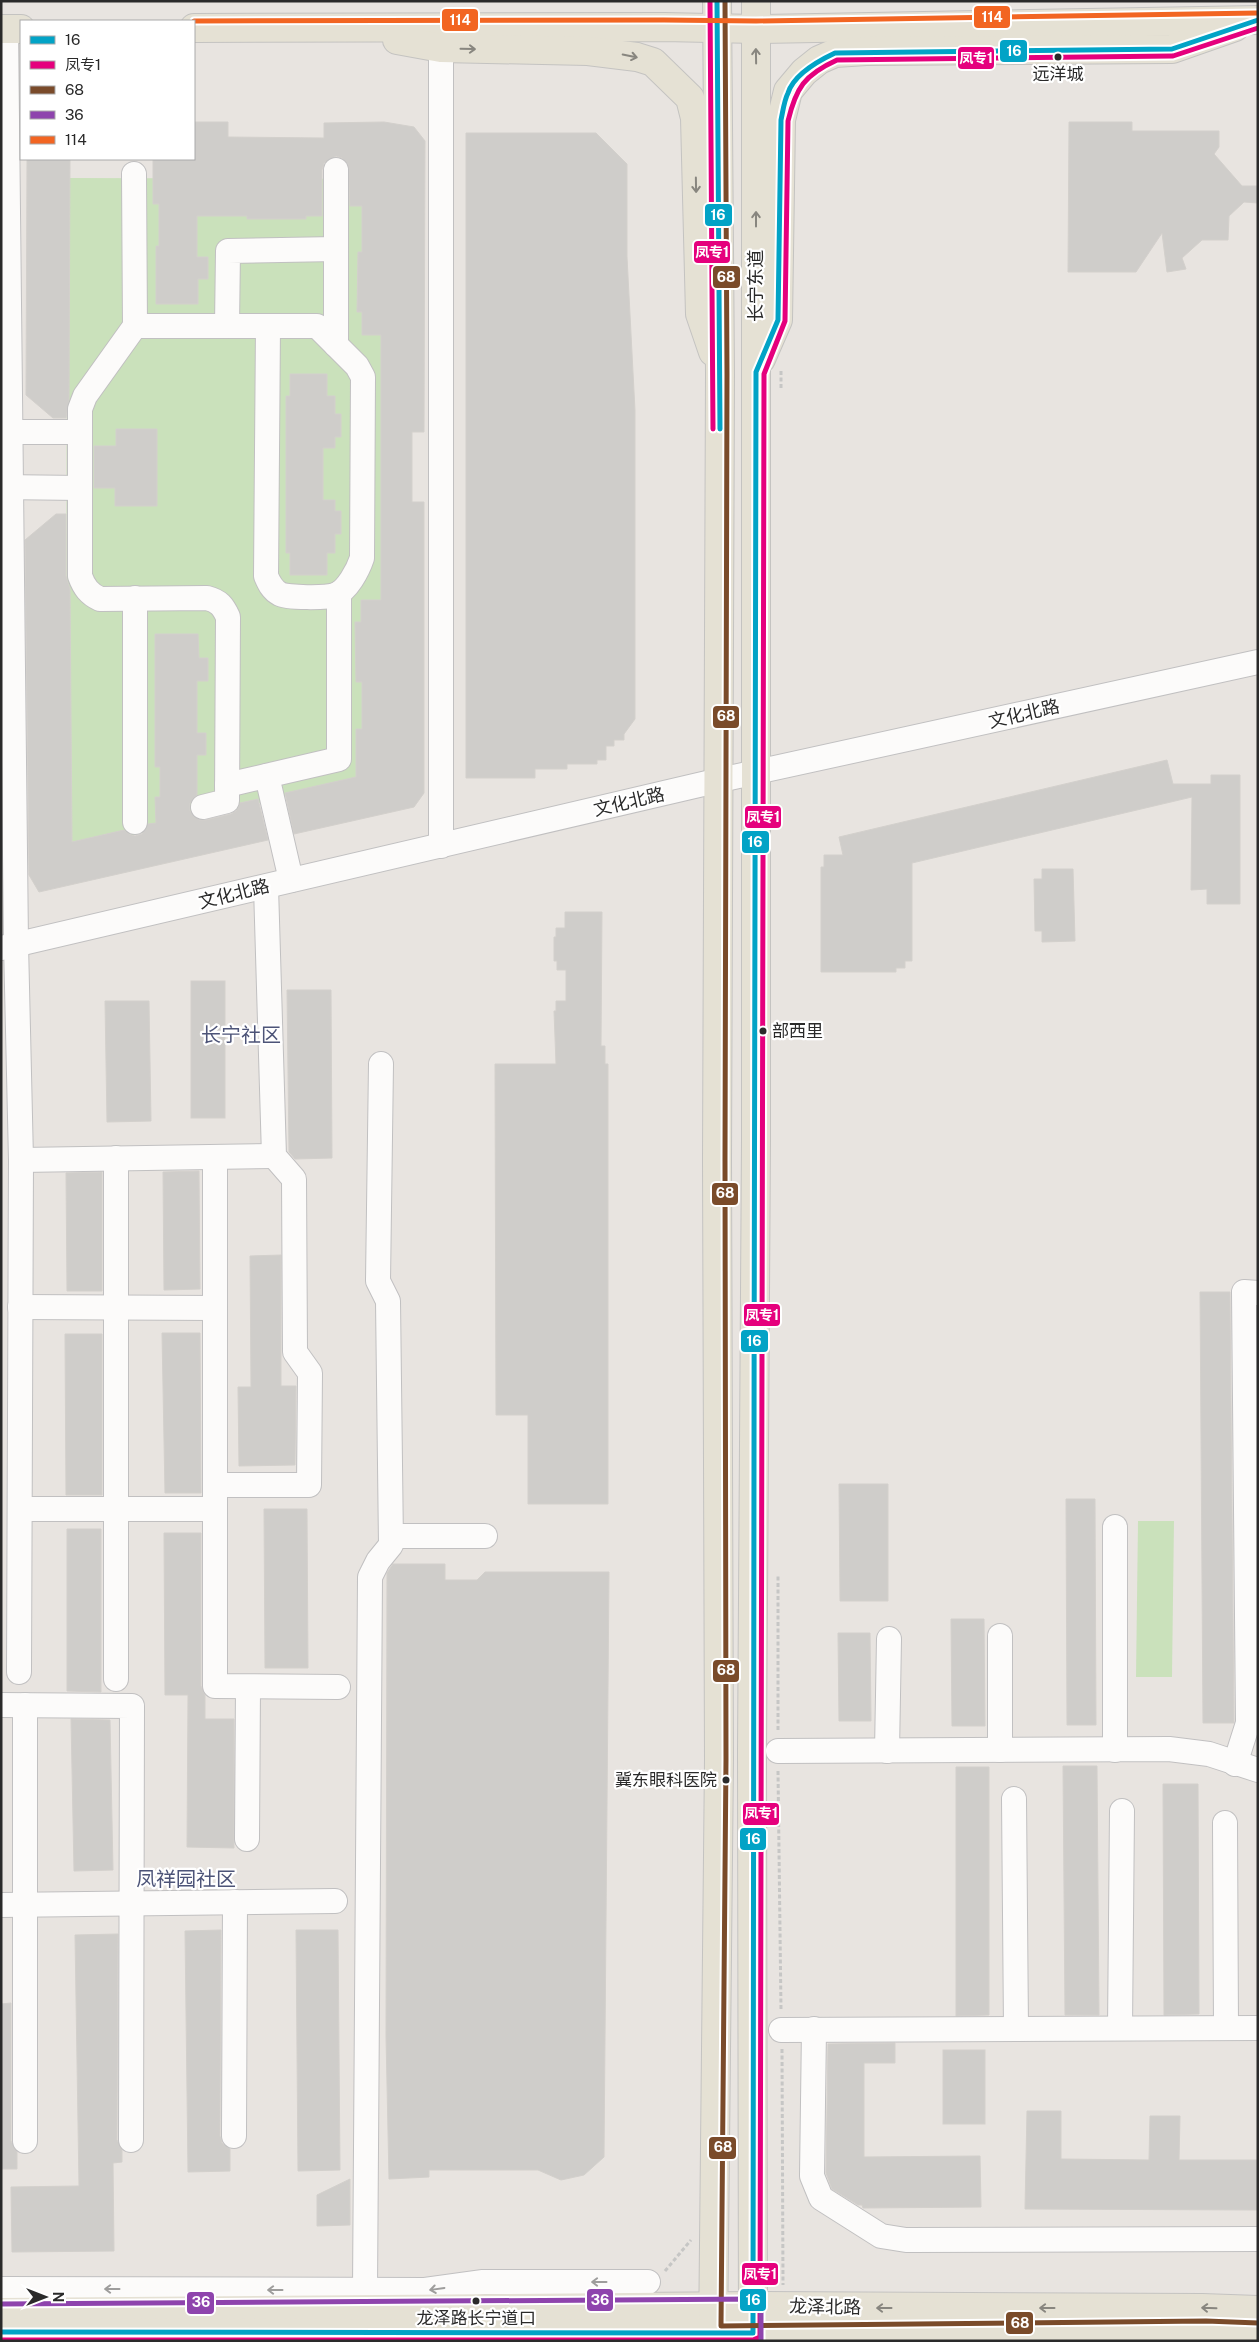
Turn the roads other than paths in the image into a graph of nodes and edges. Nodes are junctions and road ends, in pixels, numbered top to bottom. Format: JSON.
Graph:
{"nodes":[{"id":1,"x":717,"y":1,"type":"edge"},
{"id":2,"x":756,"y":1,"type":"edge"},
{"id":3,"x":1258,"y":20,"type":"edge"},
{"id":4,"x":195,"y":28,"type":"edge"},
{"id":5,"x":334,"y":28,"type":"junction"},
{"id":6,"x":718,"y":28,"type":"junction"},
{"id":7,"x":9,"y":29,"type":"edge"},
{"id":8,"x":756,"y":29,"type":"junction"},
{"id":9,"x":441,"y":48,"type":"junction"},
{"id":10,"x":4,"y":97,"type":"edge"},
{"id":11,"x":336,"y":170,"type":"dead end"},
{"id":12,"x":134,"y":174,"type":"dead end"},
{"id":13,"x":336,"y":249,"type":"junction"},
{"id":14,"x":135,"y":326,"type":"junction"},
{"id":15,"x":228,"y":326,"type":"junction"},
{"id":16,"x":268,"y":326,"type":"junction"},
{"id":17,"x":336,"y":345,"type":"junction"},
{"id":18,"x":756,"y":372,"type":"junction"},
{"id":19,"x":720,"y":374,"type":"junction"},
{"id":20,"x":10,"y":432,"type":"junction"},
{"id":21,"x":80,"y":432,"type":"junction"},
{"id":22,"x":6,"y":487,"type":"edge"},
{"id":23,"x":80,"y":488,"type":"junction"},
{"id":24,"x":339,"y":593,"type":"junction"},
{"id":25,"x":135,"y":598,"type":"junction"},
{"id":26,"x":1258,"y":662,"type":"edge"},
{"id":27,"x":756,"y":774,"type":"junction"},
{"id":28,"x":267,"y":776,"type":"junction"},
{"id":29,"x":720,"y":780,"type":"junction"},
{"id":30,"x":226,"y":785,"type":"junction"},
{"id":31,"x":203,"y":807,"type":"dead end"},
{"id":32,"x":135,"y":822,"type":"dead end"},
{"id":33,"x":441,"y":846,"type":"junction"},
{"id":34,"x":291,"y":880,"type":"junction"},
{"id":35,"x":266,"y":887,"type":"junction"},
{"id":36,"x":9,"y":946,"type":"edge"},
{"id":37,"x":381,"y":1064,"type":"dead end"},
{"id":38,"x":274,"y":1156,"type":"junction"},
{"id":39,"x":215,"y":1157,"type":"junction"},
{"id":40,"x":116,"y":1158,"type":"junction"},
{"id":41,"x":21,"y":1160,"type":"junction"},
{"id":42,"x":1258,"y":1292,"type":"edge"},
{"id":43,"x":20,"y":1307,"type":"junction"},
{"id":44,"x":116,"y":1307,"type":"junction"},
{"id":45,"x":215,"y":1308,"type":"junction"},
{"id":46,"x":216,"y":1484,"type":"junction"},
{"id":47,"x":20,"y":1509,"type":"junction"},
{"id":48,"x":116,"y":1509,"type":"junction"},
{"id":49,"x":215,"y":1509,"type":"junction"},
{"id":50,"x":1115,"y":1527,"type":"dead end"},
{"id":51,"x":390,"y":1536,"type":"junction"},
{"id":52,"x":486,"y":1536,"type":"dead end"},
{"id":53,"x":1000,"y":1636,"type":"dead end"},
{"id":54,"x":888,"y":1639,"type":"dead end"},
{"id":55,"x":19,"y":1672,"type":"dead end"},
{"id":56,"x":116,"y":1679,"type":"dead end"},
{"id":57,"x":248,"y":1687,"type":"junction"},
{"id":58,"x":338,"y":1687,"type":"dead end"},
{"id":59,"x":1,"y":1705,"type":"edge"},
{"id":60,"x":25,"y":1705,"type":"junction"},
{"id":61,"x":1253,"y":1723,"type":"edge"},
{"id":62,"x":1000,"y":1750,"type":"junction"},
{"id":63,"x":1115,"y":1750,"type":"junction"},
{"id":64,"x":778,"y":1751,"type":"dead end"},
{"id":65,"x":887,"y":1751,"type":"junction"},
{"id":66,"x":1247,"y":1767,"type":"edge"},
{"id":67,"x":1014,"y":1799,"type":"dead end"},
{"id":68,"x":1122,"y":1811,"type":"dead end"},
{"id":69,"x":1225,"y":1823,"type":"dead end"},
{"id":70,"x":247,"y":1839,"type":"dead end"},
{"id":71,"x":335,"y":1901,"type":"dead end"},
{"id":72,"x":235,"y":1902,"type":"junction"},
{"id":73,"x":131,"y":1904,"type":"junction"},
{"id":74,"x":13,"y":1905,"type":"edge"},
{"id":75,"x":1120,"y":2028,"type":"junction"},
{"id":76,"x":1226,"y":2028,"type":"junction"},
{"id":77,"x":1258,"y":2028,"type":"edge"},
{"id":78,"x":814,"y":2029,"type":"junction"},
{"id":79,"x":1016,"y":2029,"type":"junction"},
{"id":80,"x":781,"y":2030,"type":"dead end"},
{"id":81,"x":234,"y":2136,"type":"dead end"},
{"id":82,"x":131,"y":2140,"type":"dead end"},
{"id":83,"x":25,"y":2141,"type":"dead end"},
{"id":84,"x":1258,"y":2239,"type":"edge"},
{"id":85,"x":648,"y":2282,"type":"dead end"},
{"id":86,"x":1,"y":2289,"type":"edge"},
{"id":87,"x":365,"y":2290,"type":"junction"},
{"id":88,"x":754,"y":2306,"type":"junction"},
{"id":89,"x":713,"y":2307,"type":"junction"},
{"id":90,"x":1258,"y":2310,"type":"edge"},
{"id":91,"x":1,"y":2312,"type":"edge"},
{"id":92,"x":1258,"y":2330,"type":"edge"},
{"id":93,"x":1,"y":2332,"type":"edge"},
{"id":94,"x":713,"y":2337,"type":"edge"},
{"id":95,"x":753,"y":2337,"type":"edge"}],
"edges":[{"from":1,"to":6,"type":"main road","name":"长宁东道"},
{"from":2,"to":8,"type":"main road","name":"长宁东道"},
{"from":3,"to":8,"type":"main road"},
{"from":3,"to":18,"type":"main road"},
{"from":4,"to":5,"type":"main road"},
{"from":5,"to":6,"type":"main road"},
{"from":5,"to":9,"type":"main road"},
{"from":6,"to":8,"type":"main road"},
{"from":6,"to":19,"type":"main road","name":"长宁东道"},
{"from":7,"to":10,"type":"street"},
{"from":18,"to":8,"type":"main road","name":"长宁东道","one_way":true},
{"from":9,"to":19,"type":"main road","one_way":true},
{"from":9,"to":33,"type":"street"},
{"from":10,"to":20,"type":"street"},
{"from":11,"to":13,"type":"street"},
{"from":12,"to":14,"type":"street"},
{"from":13,"to":15,"type":"street"},
{"from":13,"to":17,"type":"street"},
{"from":14,"to":15,"type":"street"},
{"from":14,"to":21,"type":"street"},
{"from":15,"to":16,"type":"street"},
{"from":16,"to":17,"type":"street"},
{"from":16,"to":24,"type":"street"},
{"from":17,"to":24,"type":"street"},
{"from":18,"to":27,"type":"main road","name":"长宁东道"},
{"from":19,"to":29,"type":"main road","name":"长宁东道"},
{"from":20,"to":21,"type":"street"},
{"from":20,"to":22,"type":"street"},
{"from":21,"to":23,"type":"street"},
{"from":22,"to":23,"type":"street"},
{"from":22,"to":36,"type":"street"},
{"from":23,"to":25,"type":"street"},
{"from":24,"to":28,"type":"street"},
{"from":25,"to":30,"type":"street"},
{"from":25,"to":32,"type":"street"},
{"from":26,"to":27,"type":"street","name":"文化北路"},
{"from":27,"to":29,"type":"street","name":"文化北路"},
{"from":27,"to":88,"type":"main road","name":"长宁东道"},
{"from":28,"to":30,"type":"street"},
{"from":28,"to":34,"type":"street"},
{"from":29,"to":33,"type":"street","name":"文化北路"},
{"from":29,"to":89,"type":"main road","name":"长宁东道"},
{"from":30,"to":31,"type":"street"},
{"from":33,"to":34,"type":"street","name":"文化北路"},
{"from":34,"to":35,"type":"street","name":"文化北路"},
{"from":35,"to":36,"type":"street","name":"文化北路"},
{"from":35,"to":38,"type":"street"},
{"from":36,"to":41,"type":"street"},
{"from":37,"to":51,"type":"street"},
{"from":38,"to":39,"type":"street"},
{"from":38,"to":46,"type":"street"},
{"from":39,"to":40,"type":"street"},
{"from":39,"to":45,"type":"street"},
{"from":40,"to":41,"type":"street"},
{"from":40,"to":44,"type":"street"},
{"from":41,"to":43,"type":"street"},
{"from":42,"to":61,"type":"street"},
{"from":43,"to":44,"type":"street"},
{"from":43,"to":47,"type":"street"},
{"from":44,"to":45,"type":"street"},
{"from":44,"to":48,"type":"street"},
{"from":45,"to":46,"type":"street"},
{"from":46,"to":49,"type":"street"},
{"from":47,"to":48,"type":"street"},
{"from":47,"to":55,"type":"street"},
{"from":48,"to":49,"type":"street"},
{"from":48,"to":56,"type":"street"},
{"from":49,"to":57,"type":"street"},
{"from":50,"to":63,"type":"street"},
{"from":51,"to":52,"type":"street"},
{"from":51,"to":87,"type":"street"},
{"from":53,"to":62,"type":"street"},
{"from":54,"to":65,"type":"street"},
{"from":57,"to":58,"type":"street"},
{"from":57,"to":70,"type":"street"},
{"from":59,"to":60,"type":"street"},
{"from":60,"to":73,"type":"street"},
{"from":60,"to":74,"type":"street"},
{"from":61,"to":66,"type":"street"},
{"from":62,"to":63,"type":"street"},
{"from":62,"to":65,"type":"street"},
{"from":63,"to":66,"type":"street"},
{"from":64,"to":65,"type":"street"},
{"from":67,"to":79,"type":"street"},
{"from":68,"to":75,"type":"street"},
{"from":69,"to":76,"type":"street"},
{"from":71,"to":72,"type":"street"},
{"from":72,"to":73,"type":"street"},
{"from":72,"to":81,"type":"street"},
{"from":73,"to":74,"type":"street"},
{"from":73,"to":82,"type":"street"},
{"from":74,"to":83,"type":"street"},
{"from":75,"to":76,"type":"street"},
{"from":75,"to":79,"type":"street"},
{"from":76,"to":77,"type":"street"},
{"from":78,"to":79,"type":"street"},
{"from":78,"to":80,"type":"street"},
{"from":78,"to":84,"type":"street"},
{"from":85,"to":87,"type":"street","one_way":true},
{"from":87,"to":86,"type":"street","one_way":true},
{"from":88,"to":89,"type":"main road","name":"龙泽北路"},
{"from":90,"to":88,"type":"main road","name":"龙泽北路","one_way":true},
{"from":88,"to":95,"type":"main road","name":"长宁东道"},
{"from":89,"to":91,"type":"main road","name":"龙泽北路"},
{"from":89,"to":94,"type":"main road","name":"长宁东道"},
{"from":92,"to":95,"type":"main road","name":"龙泽北路"},
{"from":93,"to":94,"type":"main road","name":"龙泽北路"},
{"from":94,"to":95,"type":"main road","name":"龙泽北路"}]}
